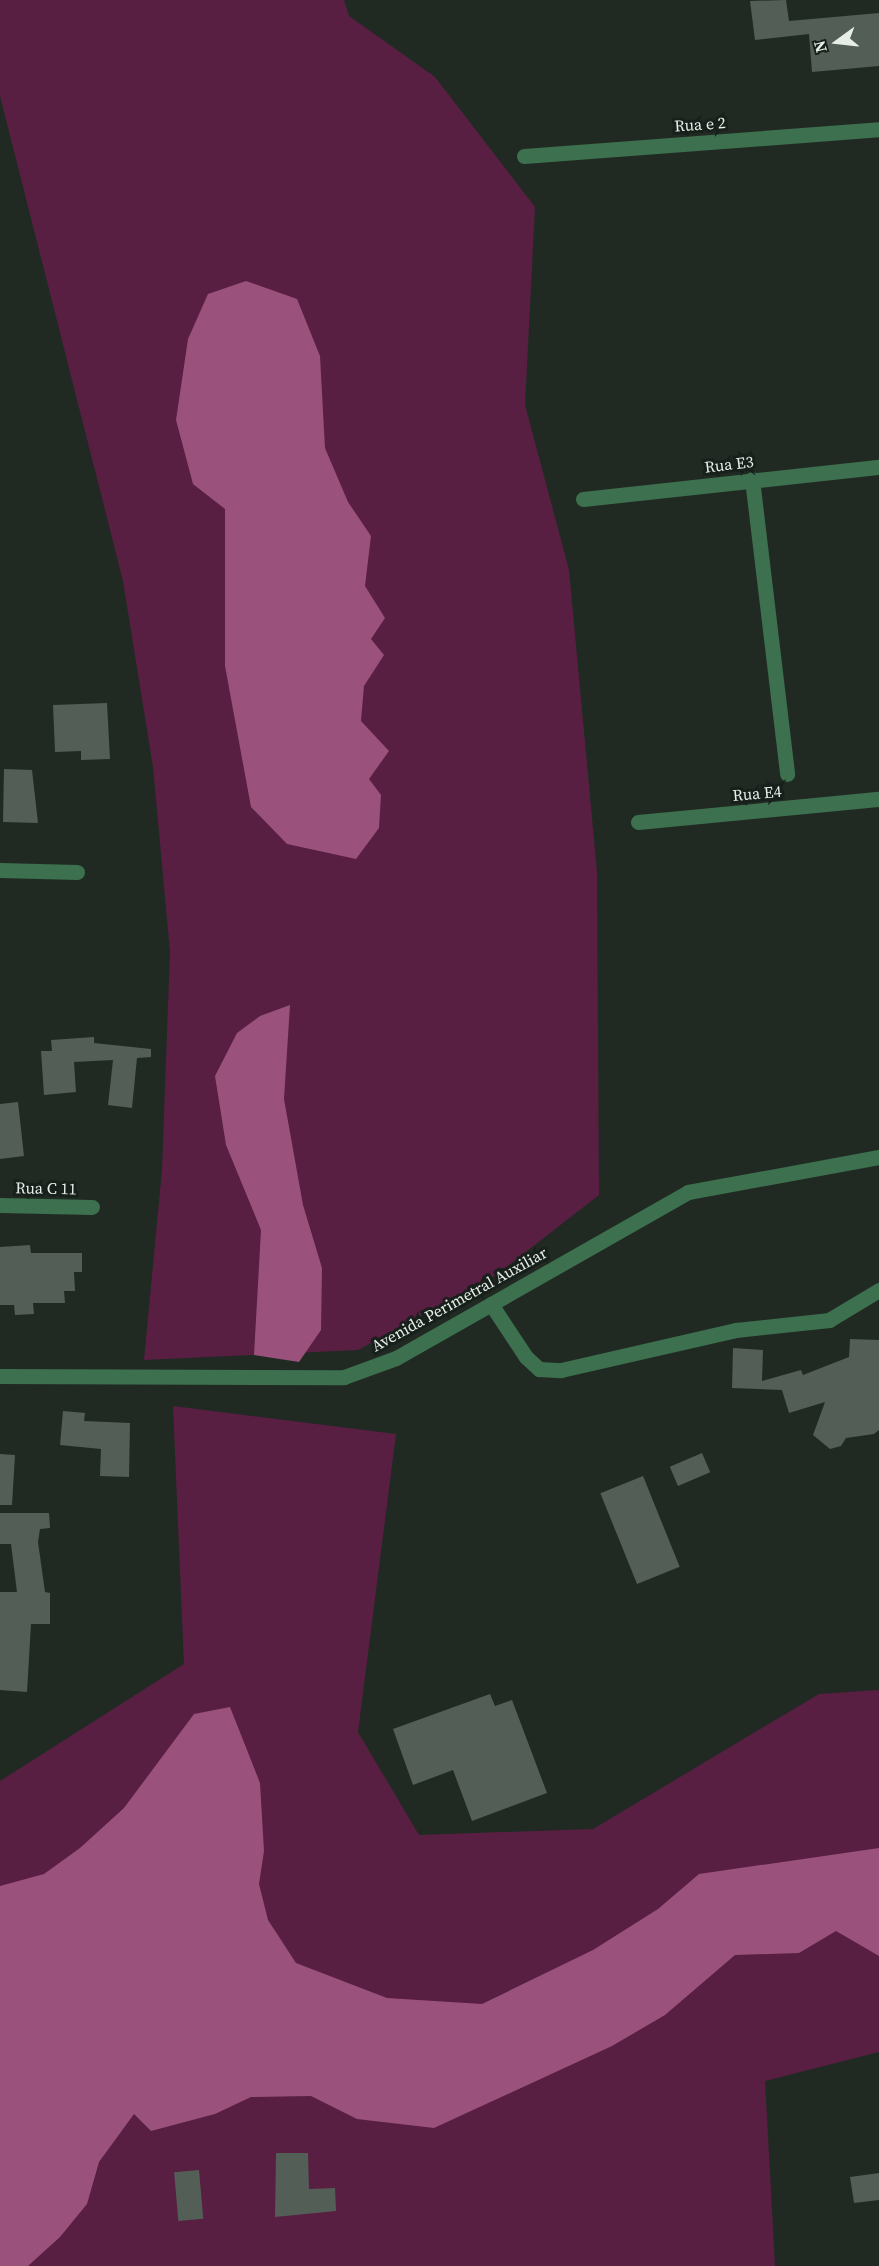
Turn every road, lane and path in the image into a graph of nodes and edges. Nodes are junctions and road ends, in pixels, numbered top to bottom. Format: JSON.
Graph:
{"nodes":[{"id":1,"x":879,"y":129,"type":"edge"},
{"id":2,"x":524,"y":156,"type":"dead end"},
{"id":3,"x":879,"y":467,"type":"edge"},
{"id":4,"x":752,"y":479,"type":"junction"},
{"id":5,"x":583,"y":499,"type":"dead end"},
{"id":6,"x":787,"y":774,"type":"dead end"},
{"id":7,"x":879,"y":800,"type":"edge"},
{"id":8,"x":638,"y":822,"type":"dead end"},
{"id":9,"x":0,"y":870,"type":"edge"},
{"id":10,"x":77,"y":873,"type":"dead end"},
{"id":11,"x":879,"y":1157,"type":"edge"},
{"id":12,"x":0,"y":1205,"type":"edge"},
{"id":13,"x":92,"y":1207,"type":"dead end"},
{"id":14,"x":879,"y":1290,"type":"edge"},
{"id":15,"x":491,"y":1304,"type":"junction"},
{"id":16,"x":0,"y":1376,"type":"edge"}],
"edges":[{"from":1,"to":2,"type":"street","name":"Rua e 2"},
{"from":3,"to":4,"type":"street","name":"Rua E3"},
{"from":4,"to":5,"type":"street","name":"Rua E3"},
{"from":4,"to":6,"type":"street"},
{"from":7,"to":8,"type":"street","name":"Rua E4"},
{"from":9,"to":10,"type":"street"},
{"from":11,"to":15,"type":"street","name":"Avenida Perimetral Auxiliar"},
{"from":12,"to":13,"type":"street","name":"Rua C 11"},
{"from":14,"to":15,"type":"street"},
{"from":15,"to":16,"type":"street","name":"Avenida Perimetral Auxiliar"}]}
